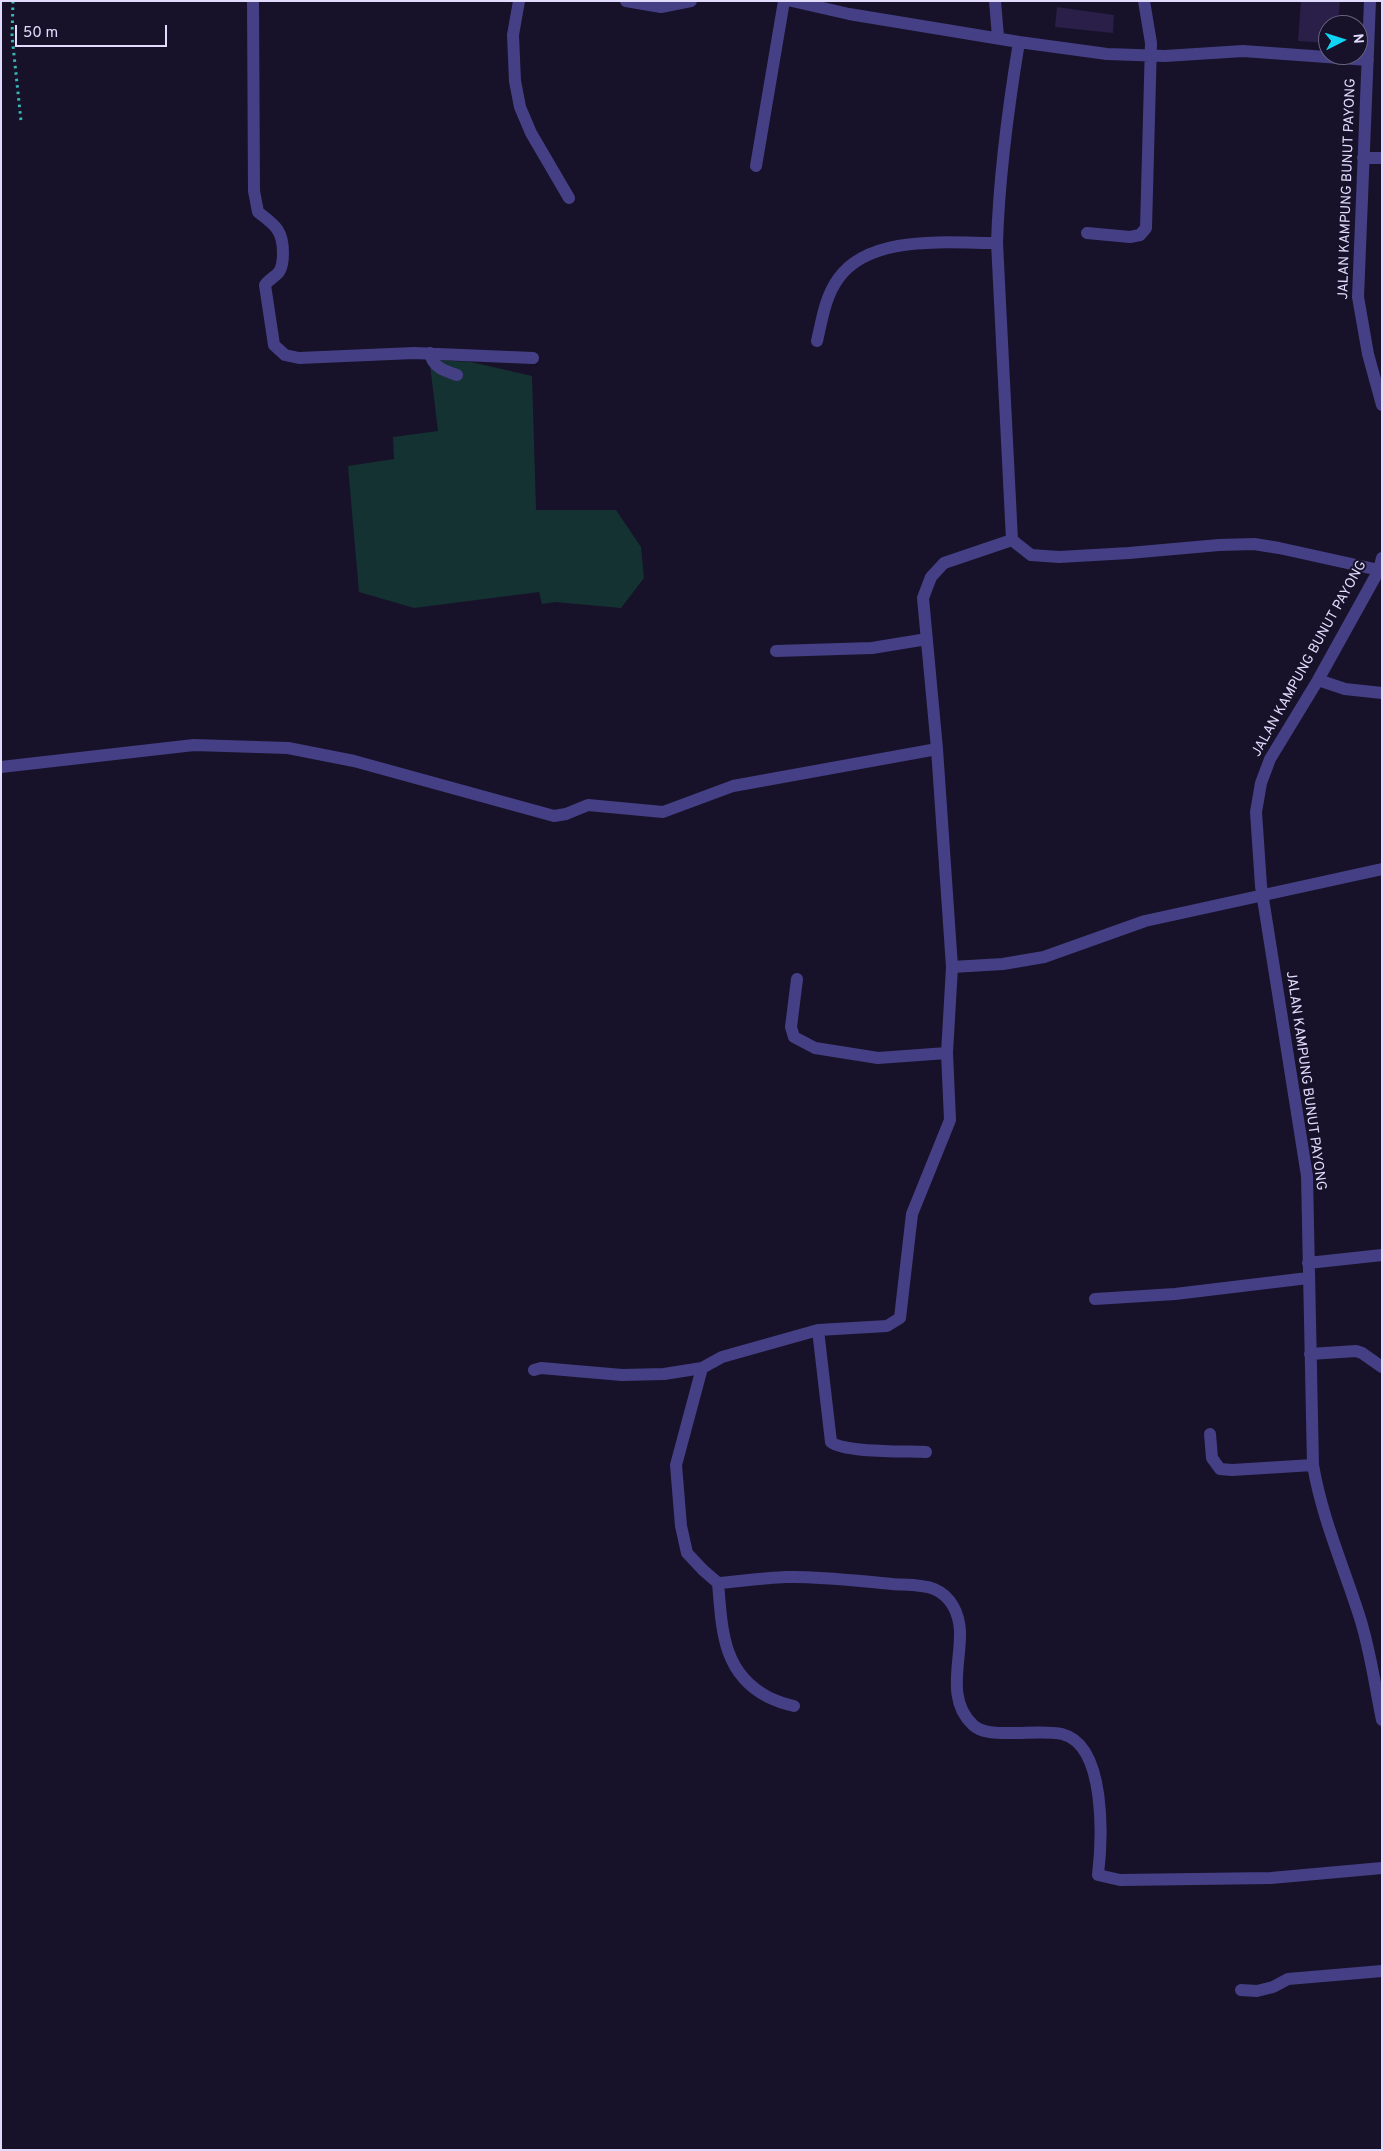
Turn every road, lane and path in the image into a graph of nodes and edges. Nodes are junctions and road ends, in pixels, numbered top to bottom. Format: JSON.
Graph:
{"nodes":[{"id":1,"x":13,"y":1,"type":"edge"},
{"id":2,"x":253,"y":1,"type":"edge"},
{"id":3,"x":519,"y":1,"type":"edge"},
{"id":4,"x":626,"y":1,"type":"edge"},
{"id":5,"x":784,"y":1,"type":"edge"},
{"id":6,"x":792,"y":1,"type":"edge"},
{"id":7,"x":995,"y":1,"type":"edge"},
{"id":8,"x":1144,"y":1,"type":"edge"},
{"id":9,"x":1370,"y":1,"type":"edge"},
{"id":10,"x":687,"y":2,"type":"edge"},
{"id":11,"x":998,"y":37,"type":"junction"},
{"id":12,"x":1019,"y":42,"type":"junction"},
{"id":13,"x":1150,"y":56,"type":"junction"},
{"id":14,"x":1318,"y":56,"type":"edge"},
{"id":15,"x":1368,"y":60,"type":"edge"},
{"id":16,"x":1368,"y":65,"type":"edge"},
{"id":17,"x":21,"y":121,"type":"dead end"},
{"id":18,"x":1363,"y":158,"type":"junction"},
{"id":19,"x":1382,"y":158,"type":"edge"},
{"id":20,"x":756,"y":166,"type":"dead end"},
{"id":21,"x":569,"y":198,"type":"dead end"},
{"id":22,"x":1087,"y":233,"type":"dead end"},
{"id":23,"x":996,"y":243,"type":"junction"},
{"id":24,"x":817,"y":341,"type":"dead end"},
{"id":25,"x":430,"y":353,"type":"junction"},
{"id":26,"x":533,"y":358,"type":"dead end"},
{"id":27,"x":457,"y":375,"type":"dead end"},
{"id":28,"x":1382,"y":405,"type":"edge"},
{"id":29,"x":1012,"y":540,"type":"junction"},
{"id":30,"x":1381,"y":564,"type":"edge"},
{"id":31,"x":927,"y":639,"type":"junction"},
{"id":32,"x":776,"y":651,"type":"dead end"},
{"id":33,"x":1318,"y":680,"type":"junction"},
{"id":34,"x":1382,"y":693,"type":"edge"},
{"id":35,"x":938,"y":748,"type":"junction"},
{"id":36,"x":1,"y":767,"type":"edge"},
{"id":37,"x":1382,"y":869,"type":"edge"},
{"id":38,"x":1262,"y":895,"type":"junction"},
{"id":39,"x":952,"y":967,"type":"junction"},
{"id":40,"x":797,"y":979,"type":"dead end"},
{"id":41,"x":948,"y":1053,"type":"junction"},
{"id":42,"x":1382,"y":1254,"type":"edge"},
{"id":43,"x":1308,"y":1263,"type":"junction"},
{"id":44,"x":1308,"y":1278,"type":"junction"},
{"id":45,"x":1095,"y":1299,"type":"dead end"},
{"id":46,"x":818,"y":1330,"type":"junction"},
{"id":47,"x":1310,"y":1354,"type":"junction"},
{"id":48,"x":1382,"y":1367,"type":"edge"},
{"id":49,"x":702,"y":1368,"type":"junction"},
{"id":50,"x":534,"y":1370,"type":"dead end"},
{"id":51,"x":1210,"y":1434,"type":"dead end"},
{"id":52,"x":926,"y":1452,"type":"dead end"},
{"id":53,"x":1313,"y":1465,"type":"junction"},
{"id":54,"x":718,"y":1583,"type":"junction"},
{"id":55,"x":794,"y":1706,"type":"dead end"},
{"id":56,"x":1382,"y":1720,"type":"edge"},
{"id":57,"x":1382,"y":1868,"type":"edge"},
{"id":58,"x":1382,"y":1971,"type":"edge"},
{"id":59,"x":1241,"y":1990,"type":"dead end"}],
"edges":[{"from":1,"to":17,"type":"path"},
{"from":2,"to":25,"type":"street"},
{"from":3,"to":21,"type":"street"},
{"from":4,"to":10,"type":"street"},
{"from":5,"to":20,"type":"street"},
{"from":6,"to":11,"type":"street"},
{"from":7,"to":11,"type":"street"},
{"from":8,"to":13,"type":"street"},
{"from":9,"to":15,"type":"street","name":"JALAN KAMPUNG BUNUT PAYONG"},
{"from":11,"to":12,"type":"street"},
{"from":12,"to":13,"type":"street"},
{"from":12,"to":23,"type":"street"},
{"from":13,"to":14,"type":"street"},
{"from":13,"to":22,"type":"street"},
{"from":16,"to":18,"type":"street","name":"JALAN KAMPUNG BUNUT PAYONG"},
{"from":18,"to":19,"type":"street"},
{"from":18,"to":28,"type":"street","name":"JALAN KAMPUNG BUNUT PAYONG"},
{"from":23,"to":24,"type":"street"},
{"from":23,"to":29,"type":"street"},
{"from":25,"to":26,"type":"street"},
{"from":25,"to":27,"type":"street"},
{"from":29,"to":30,"type":"street"},
{"from":29,"to":31,"type":"street"},
{"from":30,"to":33,"type":"street","name":"JALAN KAMPUNG BUNUT PAYONG"},
{"from":31,"to":32,"type":"street"},
{"from":31,"to":35,"type":"street"},
{"from":33,"to":34,"type":"street"},
{"from":33,"to":38,"type":"street","name":"JALAN KAMPUNG BUNUT PAYONG"},
{"from":35,"to":36,"type":"street"},
{"from":35,"to":39,"type":"street"},
{"from":37,"to":38,"type":"street"},
{"from":38,"to":39,"type":"street"},
{"from":38,"to":43,"type":"street","name":"JALAN KAMPUNG BUNUT PAYONG"},
{"from":39,"to":41,"type":"street"},
{"from":40,"to":41,"type":"street"},
{"from":41,"to":46,"type":"street"},
{"from":42,"to":43,"type":"street"},
{"from":43,"to":44,"type":"street","name":"JALAN KAMPUNG BUNUT PAYONG"},
{"from":44,"to":45,"type":"street"},
{"from":44,"to":47,"type":"street","name":"JALAN KAMPUNG BUNUT PAYONG"},
{"from":46,"to":49,"type":"street"},
{"from":46,"to":52,"type":"street"},
{"from":47,"to":48,"type":"street"},
{"from":47,"to":53,"type":"street","name":"JALAN KAMPUNG BUNUT PAYONG"},
{"from":49,"to":50,"type":"street"},
{"from":49,"to":54,"type":"street"},
{"from":51,"to":53,"type":"street"},
{"from":53,"to":56,"type":"street","name":"JALAN KAMPUNG BUNUT PAYONG"},
{"from":54,"to":55,"type":"street"},
{"from":54,"to":57,"type":"street"},
{"from":58,"to":59,"type":"street"}]}
